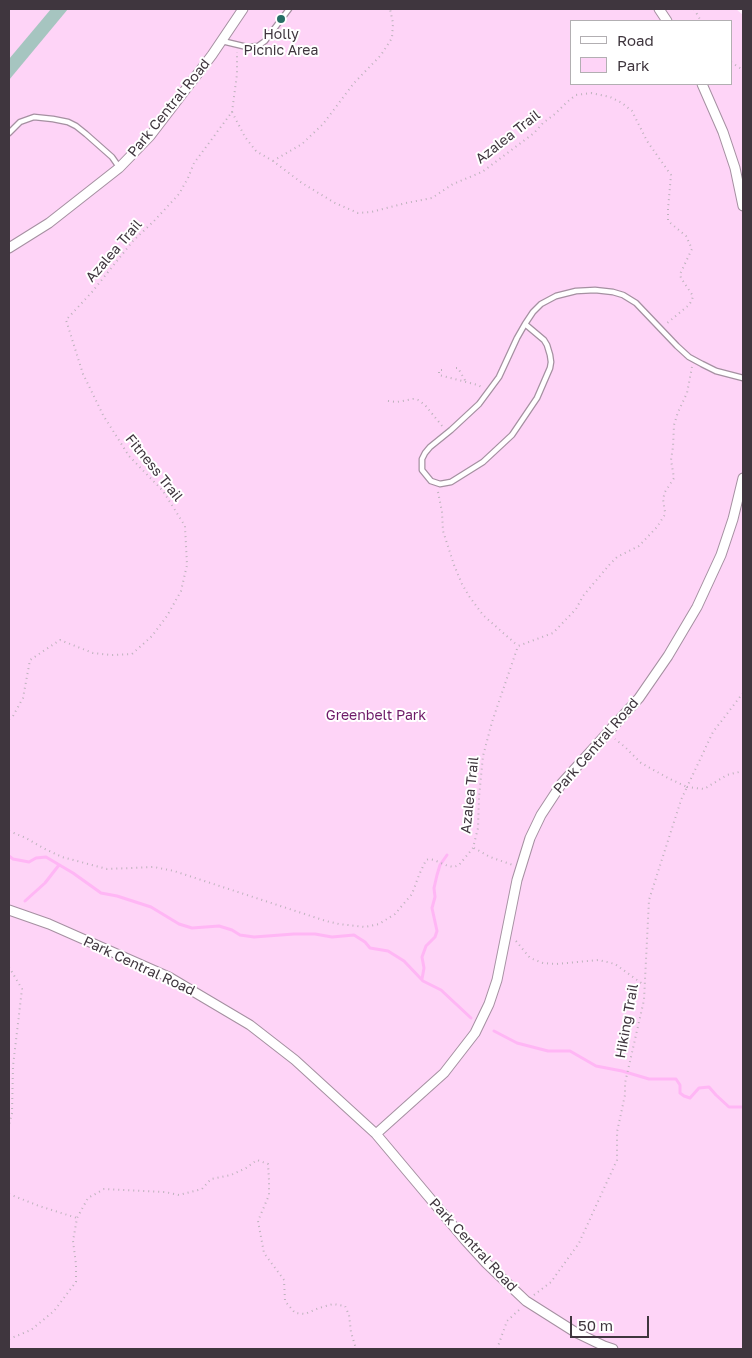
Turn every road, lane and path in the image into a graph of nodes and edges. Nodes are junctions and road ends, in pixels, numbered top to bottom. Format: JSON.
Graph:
{"nodes":[{"id":1,"x":243,"y":9,"type":"edge"},
{"id":2,"x":289,"y":9,"type":"edge"},
{"id":3,"x":390,"y":9,"type":"edge"},
{"id":4,"x":658,"y":9,"type":"edge"},
{"id":5,"x":666,"y":20,"type":"edge"},
{"id":6,"x":222,"y":41,"type":"junction"},
{"id":7,"x":237,"y":46,"type":"junction"},
{"id":8,"x":732,"y":63,"type":"edge"},
{"id":9,"x":743,"y":70,"type":"edge"},
{"id":10,"x":702,"y":85,"type":"edge"},
{"id":11,"x":232,"y":112,"type":"junction"},
{"id":12,"x":9,"y":133,"type":"edge"},
{"id":13,"x":273,"y":162,"type":"junction"},
{"id":14,"x":119,"y":168,"type":"junction"},
{"id":15,"x":743,"y":206,"type":"edge"},
{"id":16,"x":9,"y":248,"type":"edge"},
{"id":17,"x":66,"y":320,"type":"joint"},
{"id":18,"x":525,"y":324,"type":"junction"},
{"id":19,"x":660,"y":328,"type":"junction"},
{"id":20,"x":694,"y":360,"type":"junction"},
{"id":21,"x":456,"y":368,"type":"dead end"},
{"id":22,"x":442,"y":370,"type":"dead end"},
{"id":23,"x":743,"y":378,"type":"edge"},
{"id":24,"x":466,"y":382,"type":"junction"},
{"id":25,"x":489,"y":392,"type":"junction"},
{"id":26,"x":388,"y":401,"type":"dead end"},
{"id":27,"x":447,"y":434,"type":"junction"},
{"id":28,"x":743,"y":478,"type":"edge"},
{"id":29,"x":436,"y":483,"type":"junction"},
{"id":30,"x":518,"y":646,"type":"junction"},
{"id":31,"x":743,"y":693,"type":"edge"},
{"id":32,"x":9,"y":719,"type":"edge"},
{"id":33,"x":607,"y":734,"type":"junction"},
{"id":34,"x":743,"y":771,"type":"edge"},
{"id":35,"x":687,"y":787,"type":"junction"},
{"id":36,"x":9,"y":831,"type":"edge"},
{"id":37,"x":473,"y":848,"type":"junction"},
{"id":38,"x":519,"y":873,"type":"junction"},
{"id":39,"x":9,"y":910,"type":"edge"},
{"id":40,"x":506,"y":932,"type":"junction"},
{"id":41,"x":9,"y":966,"type":"edge"},
{"id":42,"x":644,"y":985,"type":"junction"},
{"id":43,"x":9,"y":1125,"type":"edge"},
{"id":44,"x":376,"y":1134,"type":"junction"},
{"id":45,"x":9,"y":1194,"type":"edge"},
{"id":46,"x":78,"y":1218,"type":"junction"},
{"id":47,"x":526,"y":1301,"type":"junction"},
{"id":48,"x":9,"y":1339,"type":"edge"},
{"id":49,"x":356,"y":1349,"type":"edge"},
{"id":50,"x":497,"y":1349,"type":"edge"},
{"id":51,"x":613,"y":1349,"type":"edge"}],
"edges":[{"from":1,"to":6,"type":"street","name":"Park Central Road"},
{"from":2,"to":7,"type":"lane"},
{"from":3,"to":13,"type":"path"},
{"from":4,"to":5,"type":"street"},
{"from":6,"to":7,"type":"lane"},
{"from":6,"to":14,"type":"street","name":"Park Central Road"},
{"from":7,"to":11,"type":"path"},
{"from":8,"to":9,"type":"path"},
{"from":10,"to":15,"type":"street"},
{"from":11,"to":13,"type":"path","name":"Azalea Trail"},
{"from":11,"to":17,"type":"path","name":"Azalea Trail"},
{"from":12,"to":14,"type":"lane"},
{"from":13,"to":19,"type":"path","name":"Azalea Trail"},
{"from":14,"to":16,"type":"street","name":"Park Central Road"},
{"from":17,"to":32,"type":"path","name":"Fitness Trail"},
{"from":18,"to":19,"type":"lane"},
{"from":18,"to":25,"type":"lane"},
{"from":18,"to":29,"type":"lane"},
{"from":19,"to":20,"type":"lane"},
{"from":20,"to":23,"type":"lane"},
{"from":20,"to":30,"type":"path"},
{"from":21,"to":24,"type":"path"},
{"from":22,"to":24,"type":"path"},
{"from":24,"to":25,"type":"path"},
{"from":25,"to":27,"type":"lane"},
{"from":26,"to":27,"type":"path"},
{"from":27,"to":29,"type":"lane"},
{"from":28,"to":33,"type":"street","name":"Park Central Road"},
{"from":29,"to":30,"type":"path"},
{"from":30,"to":37,"type":"path","name":"Azalea Trail"},
{"from":31,"to":35,"type":"path","name":"Hiking Trail"},
{"from":33,"to":35,"type":"path"},
{"from":33,"to":38,"type":"street","name":"Park Central Road"},
{"from":34,"to":35,"type":"path"},
{"from":35,"to":42,"type":"path","name":"Hiking Trail"},
{"from":36,"to":37,"type":"path","name":"Azalea Trail"},
{"from":37,"to":38,"type":"path"},
{"from":38,"to":40,"type":"street","name":"Park Central Road"},
{"from":39,"to":44,"type":"street","name":"Park Central Road"},
{"from":40,"to":42,"type":"path"},
{"from":40,"to":44,"type":"street","name":"Park Central Road"},
{"from":41,"to":43,"type":"path"},
{"from":42,"to":47,"type":"path","name":"Hiking Trail"},
{"from":44,"to":47,"type":"street","name":"Park Central Road"},
{"from":45,"to":46,"type":"path"},
{"from":46,"to":48,"type":"path"},
{"from":46,"to":49,"type":"path"},
{"from":47,"to":50,"type":"path","name":"Hiking Trail"},
{"from":47,"to":51,"type":"street","name":"Park Central Road"}]}
